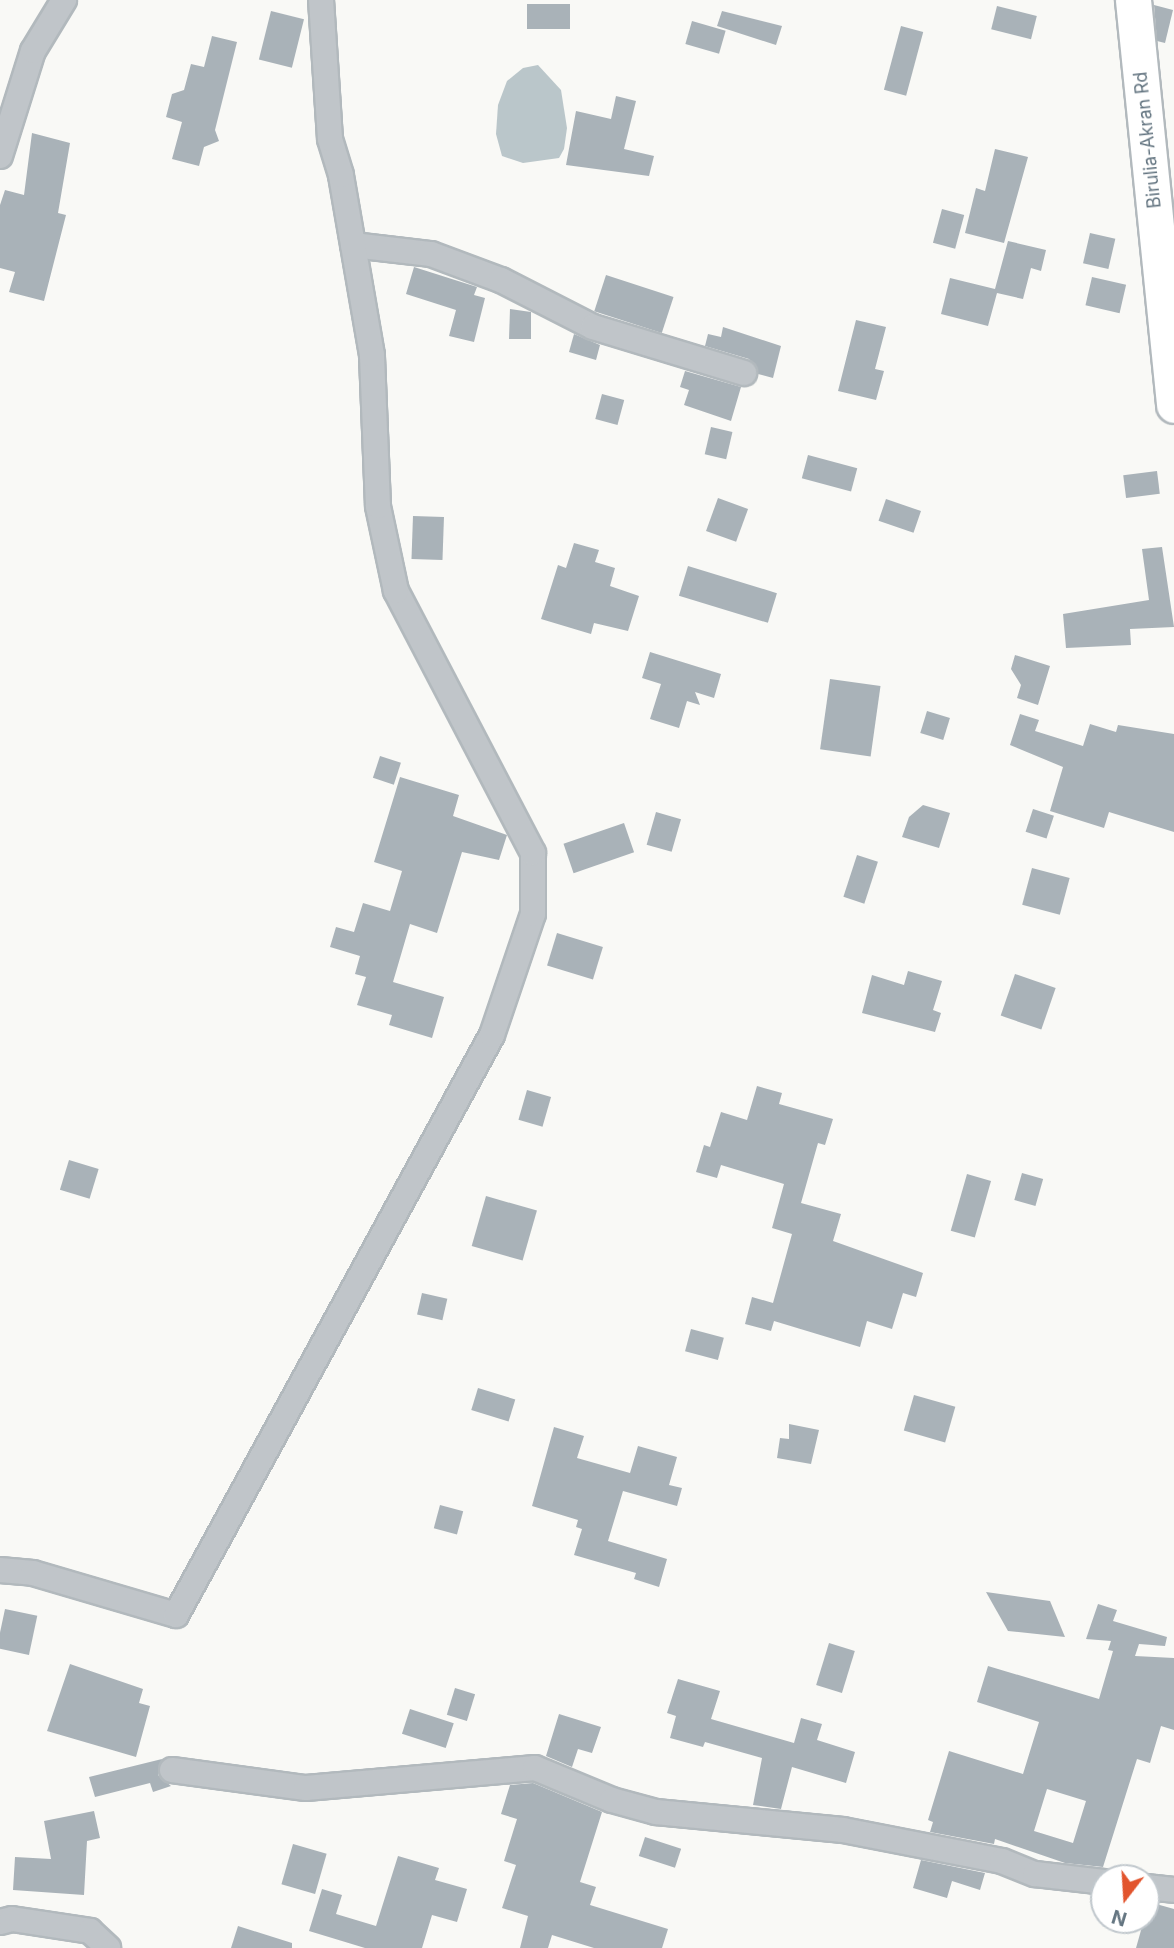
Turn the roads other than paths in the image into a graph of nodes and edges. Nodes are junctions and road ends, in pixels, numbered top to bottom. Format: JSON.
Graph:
{"nodes":[{"id":1,"x":64,"y":0,"type":"edge"},
{"id":2,"x":321,"y":0,"type":"edge"},
{"id":3,"x":1133,"y":0,"type":"edge"},
{"id":4,"x":0,"y":156,"type":"edge"},
{"id":5,"x":353,"y":246,"type":"junction"},
{"id":6,"x":744,"y":373,"type":"dead end"},
{"id":7,"x":1174,"y":405,"type":"edge"},
{"id":8,"x":0,"y":1570,"type":"edge"},
{"id":9,"x":172,"y":1770,"type":"dead end"},
{"id":10,"x":1090,"y":1880,"type":"edge"},
{"id":11,"x":0,"y":1922,"type":"edge"},
{"id":12,"x":108,"y":1948,"type":"edge"}],
"edges":[{"from":1,"to":4,"type":"street"},
{"from":2,"to":5,"type":"street"},
{"from":3,"to":7,"type":"street","name":"Birulia-Akran Rd"},
{"from":5,"to":6,"type":"street"},
{"from":5,"to":8,"type":"street"},
{"from":9,"to":10,"type":"street"},
{"from":11,"to":12,"type":"street"}]}
